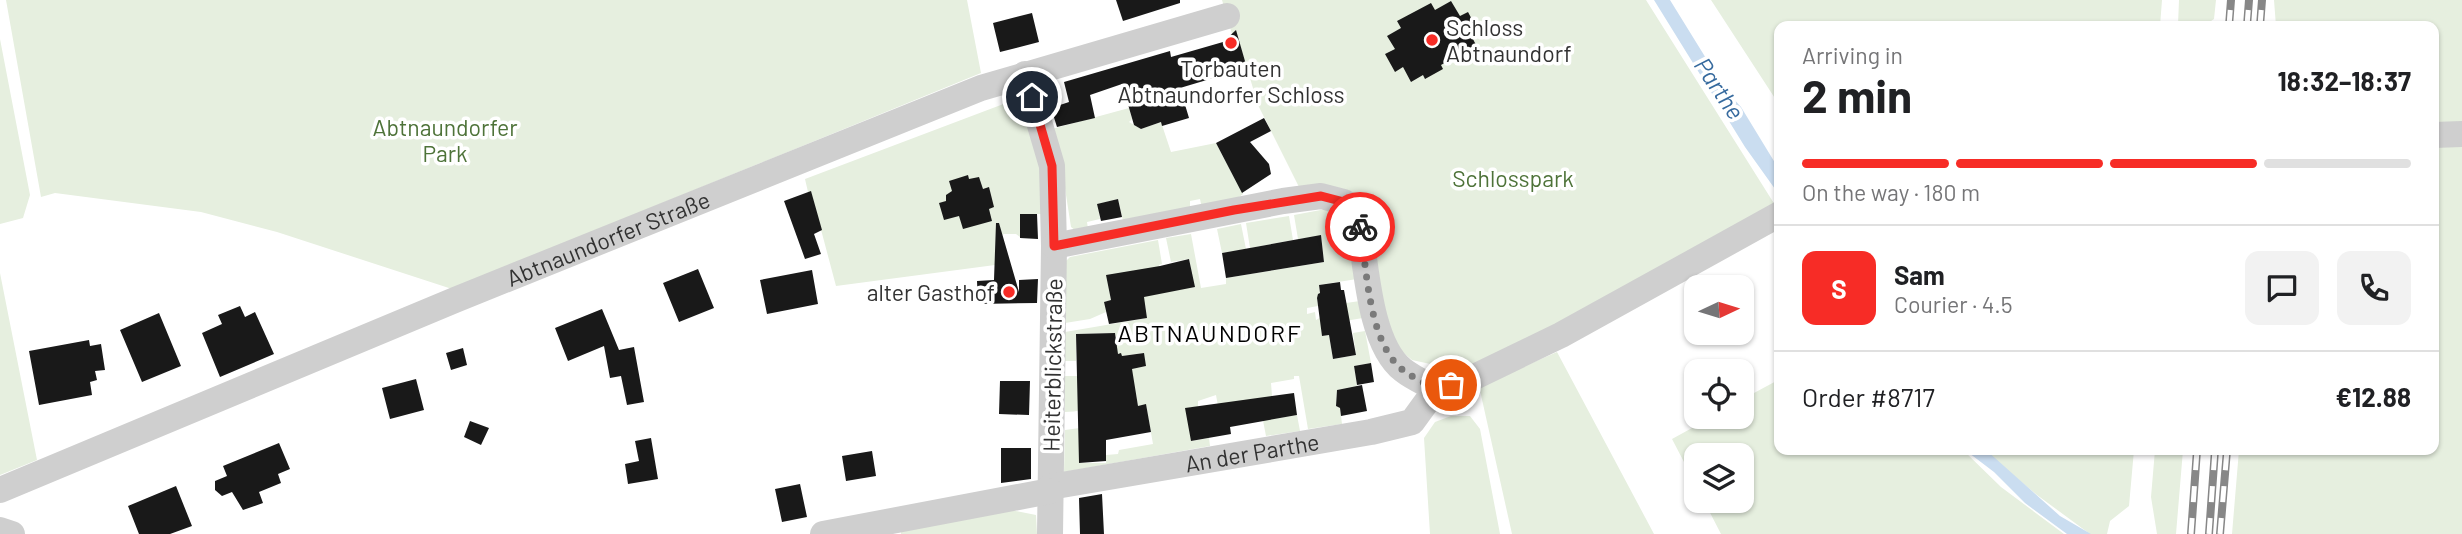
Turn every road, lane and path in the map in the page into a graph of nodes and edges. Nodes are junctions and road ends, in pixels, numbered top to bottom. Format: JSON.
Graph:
{"nodes":[{"id":1,"x":1227,"y":16,"type":"dead end"},
{"id":2,"x":1025,"y":74,"type":"junction"},
{"id":3,"x":2462,"y":134,"type":"edge"},
{"id":4,"x":2439,"y":135,"type":"edge"},
{"id":5,"x":1769,"y":220,"type":"edge"},
{"id":6,"x":1054,"y":246,"type":"junction"},
{"id":7,"x":1436,"y":389,"type":"junction"},
{"id":8,"x":1050,"y":489,"type":"junction"},
{"id":9,"x":0,"y":490,"type":"edge"},
{"id":10,"x":0,"y":530,"type":"edge"},
{"id":11,"x":12,"y":534,"type":"edge"},
{"id":12,"x":822,"y":534,"type":"edge"},
{"id":13,"x":1050,"y":534,"type":"edge"}],
"edges":[{"from":1,"to":2,"type":"street","name":"Abtnaundorfer Straße"},
{"from":2,"to":6,"type":"street","name":"Heiterblickstraße"},
{"from":2,"to":9,"type":"street","name":"Abtnaundorfer Straße"},
{"from":3,"to":4,"type":"street"},
{"from":5,"to":7,"type":"street"},
{"from":6,"to":7,"type":"street"},
{"from":6,"to":8,"type":"street","name":"Heiterblickstraße"},
{"from":7,"to":8,"type":"street","name":"An der Parthe"},
{"from":8,"to":12,"type":"street"},
{"from":8,"to":13,"type":"street","name":"Heiterblickstraße"},
{"from":10,"to":11,"type":"street"}]}
